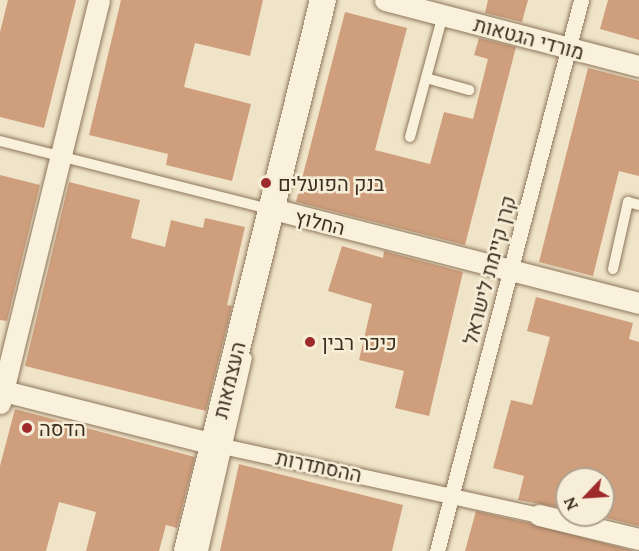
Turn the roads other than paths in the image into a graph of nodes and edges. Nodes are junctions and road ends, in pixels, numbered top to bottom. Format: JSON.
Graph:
{"nodes":[{"id":1,"x":99,"y":0,"type":"edge"},
{"id":2,"x":323,"y":0,"type":"edge"},
{"id":3,"x":385,"y":0,"type":"edge"},
{"id":4,"x":581,"y":0,"type":"edge"},
{"id":5,"x":443,"y":15,"type":"junction"},
{"id":6,"x":569,"y":48,"type":"junction"},
{"id":7,"x":639,"y":66,"type":"edge"},
{"id":8,"x":426,"y":78,"type":"junction"},
{"id":9,"x":469,"y":90,"type":"dead end"},
{"id":10,"x":410,"y":137,"type":"dead end"},
{"id":11,"x":0,"y":141,"type":"edge"},
{"id":12,"x":59,"y":155,"type":"junction"},
{"id":13,"x":639,"y":204,"type":"edge"},
{"id":14,"x":273,"y":209,"type":"junction"},
{"id":15,"x":613,"y":269,"type":"dead end"},
{"id":16,"x":511,"y":270,"type":"junction"},
{"id":17,"x":639,"y":303,"type":"edge"},
{"id":18,"x":1,"y":395,"type":"edge"},
{"id":19,"x":220,"y":445,"type":"junction"},
{"id":20,"x":452,"y":494,"type":"junction"},
{"id":21,"x":539,"y":515,"type":"joint"},
{"id":22,"x":639,"y":539,"type":"edge"},
{"id":23,"x":188,"y":551,"type":"edge"},
{"id":24,"x":203,"y":551,"type":"edge"},
{"id":25,"x":437,"y":551,"type":"edge"}],
"edges":[{"from":1,"to":12,"type":"street"},
{"from":2,"to":14,"type":"street","name":"העצמאות"},
{"from":3,"to":5,"type":"street","name":"מורדי הגטאות"},
{"from":4,"to":6,"type":"street","name":"קרן קיימת לישראל"},
{"from":5,"to":6,"type":"street","name":"מורדי הגטאות"},
{"from":5,"to":8,"type":"lane"},
{"from":6,"to":7,"type":"street","name":"מורדי הגטאות"},
{"from":6,"to":16,"type":"street","name":"קרן קיימת לישראל"},
{"from":8,"to":9,"type":"lane"},
{"from":8,"to":10,"type":"lane"},
{"from":11,"to":12,"type":"lane","name":"החלוץ"},
{"from":12,"to":14,"type":"lane","name":"החלוץ"},
{"from":12,"to":18,"type":"street"},
{"from":13,"to":15,"type":"lane"},
{"from":14,"to":16,"type":"street","name":"החלוץ"},
{"from":14,"to":19,"type":"street","name":"העצמאות"},
{"from":16,"to":17,"type":"street","name":"החלוץ"},
{"from":16,"to":20,"type":"street","name":"קרן קיימת לישראל"},
{"from":18,"to":19,"type":"street","name":"ההסתדרות"},
{"from":19,"to":20,"type":"street","name":"ההסתדרות"},
{"from":19,"to":23,"type":"street","name":"העצמאות"},
{"from":19,"to":24,"type":"lane","name":"העצמאות"},
{"from":20,"to":21,"type":"street","name":"ההסתדרות"},
{"from":20,"to":25,"type":"street","name":"קרן קיימת לישראל"},
{"from":21,"to":22,"type":"street","name":"ההסתדרות"}]}
